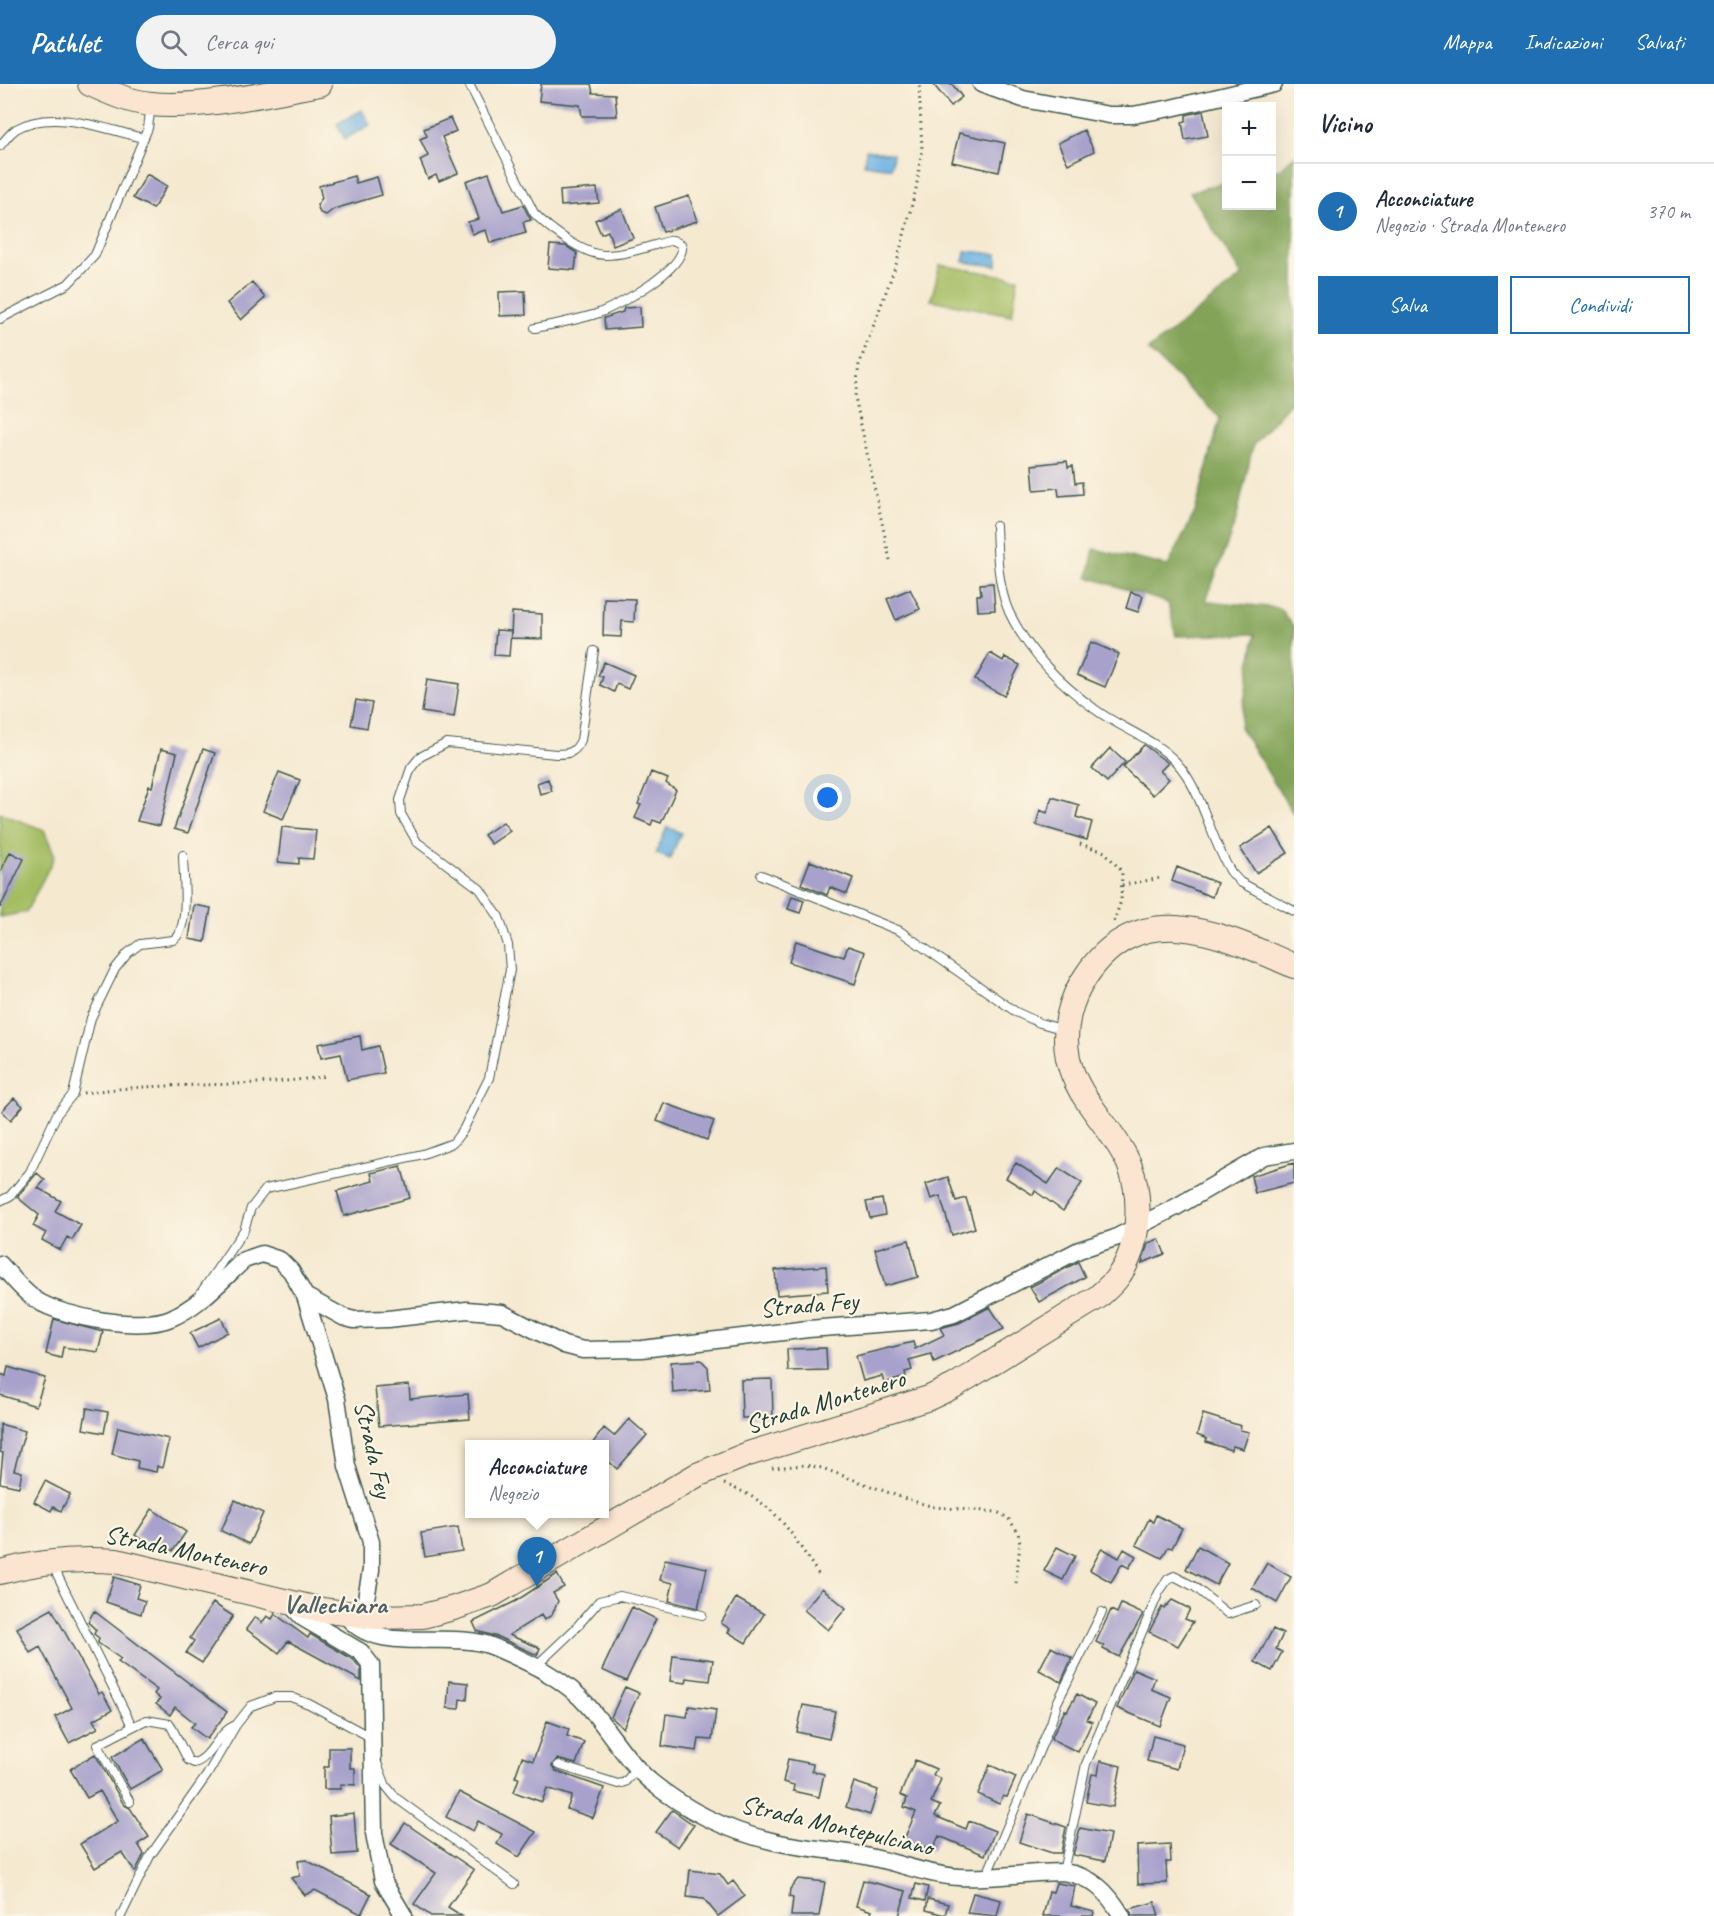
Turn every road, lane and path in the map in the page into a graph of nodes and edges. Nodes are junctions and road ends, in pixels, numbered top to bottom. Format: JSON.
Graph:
{"nodes":[{"id":1,"x":90,"y":84,"type":"edge"},
{"id":2,"x":320,"y":84,"type":"edge"},
{"id":3,"x":469,"y":84,"type":"edge"},
{"id":4,"x":919,"y":84,"type":"edge"},
{"id":5,"x":981,"y":84,"type":"edge"},
{"id":6,"x":1274,"y":84,"type":"edge"},
{"id":7,"x":151,"y":104,"type":"junction"},
{"id":8,"x":143,"y":138,"type":"junction"},
{"id":9,"x":0,"y":146,"type":"edge"},
{"id":10,"x":0,"y":319,"type":"edge"},
{"id":11,"x":535,"y":328,"type":"dead end"},
{"id":12,"x":996,"y":526,"type":"dead end"},
{"id":13,"x":890,"y":560,"type":"dead end"},
{"id":14,"x":594,"y":651,"type":"dead end"},
{"id":15,"x":1080,"y":844,"type":"dead end"},
{"id":16,"x":183,"y":855,"type":"dead end"},
{"id":17,"x":761,"y":875,"type":"dead end"},
{"id":18,"x":1161,"y":878,"type":"dead end"},
{"id":19,"x":1122,"y":885,"type":"junction"},
{"id":20,"x":1294,"y":911,"type":"edge"},
{"id":21,"x":1102,"y":954,"type":"junction"},
{"id":22,"x":1294,"y":966,"type":"edge"},
{"id":23,"x":1066,"y":1030,"type":"junction"},
{"id":24,"x":327,"y":1076,"type":"dead end"},
{"id":25,"x":73,"y":1094,"type":"junction"},
{"id":26,"x":1294,"y":1151,"type":"edge"},
{"id":27,"x":0,"y":1202,"type":"edge"},
{"id":28,"x":1137,"y":1224,"type":"junction"},
{"id":29,"x":0,"y":1264,"type":"edge"},
{"id":30,"x":305,"y":1296,"type":"junction"},
{"id":31,"x":195,"y":1305,"type":"junction"},
{"id":32,"x":761,"y":1469,"type":"dead end"},
{"id":33,"x":697,"y":1475,"type":"junction"},
{"id":34,"x":51,"y":1561,"type":"junction"},
{"id":35,"x":0,"y":1572,"type":"edge"},
{"id":36,"x":819,"y":1575,"type":"dead end"},
{"id":37,"x":1016,"y":1583,"type":"dead end"},
{"id":38,"x":286,"y":1600,"type":"junction"},
{"id":39,"x":1256,"y":1605,"type":"dead end"},
{"id":40,"x":1102,"y":1612,"type":"dead end"},
{"id":41,"x":354,"y":1615,"type":"junction"},
{"id":42,"x":702,"y":1616,"type":"dead end"},
{"id":43,"x":536,"y":1666,"type":"junction"},
{"id":44,"x":236,"y":1725,"type":"junction"},
{"id":45,"x":132,"y":1726,"type":"junction"},
{"id":46,"x":374,"y":1747,"type":"junction"},
{"id":47,"x":558,"y":1764,"type":"dead end"},
{"id":48,"x":638,"y":1767,"type":"junction"},
{"id":49,"x":130,"y":1802,"type":"dead end"},
{"id":50,"x":1063,"y":1872,"type":"junction"},
{"id":51,"x":986,"y":1877,"type":"junction"},
{"id":52,"x":514,"y":1884,"type":"dead end"},
{"id":53,"x":121,"y":1916,"type":"edge"},
{"id":54,"x":404,"y":1916,"type":"edge"},
{"id":55,"x":1122,"y":1916,"type":"edge"}],
"edges":[{"from":1,"to":7,"type":"main road"},
{"from":2,"to":7,"type":"main road"},
{"from":3,"to":11,"type":"lane"},
{"from":4,"to":13,"type":"path"},
{"from":5,"to":6,"type":"street"},
{"from":7,"to":8,"type":"lane"},
{"from":8,"to":9,"type":"lane"},
{"from":8,"to":10,"type":"lane"},
{"from":12,"to":20,"type":"lane"},
{"from":14,"to":31,"type":"lane"},
{"from":15,"to":19,"type":"path"},
{"from":16,"to":25,"type":"lane"},
{"from":17,"to":23,"type":"lane"},
{"from":18,"to":19,"type":"path"},
{"from":19,"to":21,"type":"path"},
{"from":21,"to":22,"type":"main road","name":"Strada Montenero"},
{"from":21,"to":23,"type":"main road","name":"Strada Montenero"},
{"from":23,"to":28,"type":"main road","name":"Strada Montenero"},
{"from":24,"to":25,"type":"path"},
{"from":25,"to":27,"type":"lane"},
{"from":26,"to":28,"type":"street","name":"Strada Fey"},
{"from":28,"to":30,"type":"street","name":"Strada Fey"},
{"from":28,"to":33,"type":"main road","name":"Strada Montenero"},
{"from":29,"to":31,"type":"street","name":"Strada Fey"},
{"from":30,"to":31,"type":"street","name":"Strada Fey"},
{"from":30,"to":41,"type":"street","name":"Strada Fey"},
{"from":32,"to":37,"type":"path"},
{"from":33,"to":36,"type":"path"},
{"from":33,"to":41,"type":"main road","name":"Strada Montenero"},
{"from":34,"to":35,"type":"main road","name":"Strada Montenero"},
{"from":34,"to":38,"type":"main road","name":"Strada Montenero"},
{"from":34,"to":45,"type":"lane"},
{"from":38,"to":41,"type":"main road","name":"Strada Montenero"},
{"from":38,"to":46,"type":"street"},
{"from":39,"to":50,"type":"lane"},
{"from":40,"to":51,"type":"lane"},
{"from":41,"to":43,"type":"street","name":"Strada Montepulciano"},
{"from":42,"to":43,"type":"lane"},
{"from":43,"to":48,"type":"street","name":"Strada Montepulciano"},
{"from":44,"to":45,"type":"lane"},
{"from":44,"to":46,"type":"lane"},
{"from":44,"to":53,"type":"lane"},
{"from":45,"to":49,"type":"lane"},
{"from":46,"to":52,"type":"lane"},
{"from":46,"to":54,"type":"street"},
{"from":47,"to":48,"type":"lane"},
{"from":48,"to":51,"type":"street","name":"Strada Montepulciano"},
{"from":50,"to":51,"type":"street","name":"Strada Montepulciano"},
{"from":50,"to":55,"type":"street","name":"Strada Montepulciano"}]}
